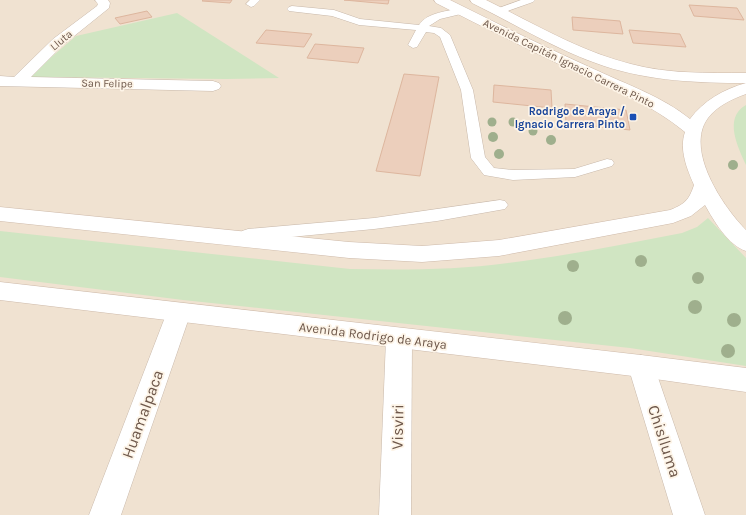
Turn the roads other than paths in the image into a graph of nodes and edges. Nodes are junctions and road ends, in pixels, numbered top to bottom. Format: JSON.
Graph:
{"nodes":[{"id":1,"x":101,"y":0,"type":"edge"},
{"id":2,"x":440,"y":0,"type":"edge"},
{"id":3,"x":476,"y":0,"type":"edge"},
{"id":4,"x":530,"y":0,"type":"edge"},
{"id":5,"x":292,"y":9,"type":"dead end"},
{"id":6,"x":462,"y":11,"type":"junction"},
{"id":7,"x":499,"y":11,"type":"junction"},
{"id":8,"x":423,"y":28,"type":"junction"},
{"id":9,"x":413,"y":45,"type":"dead end"},
{"id":10,"x":746,"y":78,"type":"edge"},
{"id":11,"x":0,"y":81,"type":"edge"},
{"id":12,"x":17,"y":82,"type":"junction"},
{"id":13,"x":213,"y":86,"type":"dead end"},
{"id":14,"x":746,"y":88,"type":"edge"},
{"id":15,"x":694,"y":131,"type":"junction"},
{"id":16,"x":607,"y":163,"type":"dead end"},
{"id":17,"x":703,"y":186,"type":"junction"},
{"id":18,"x":500,"y":205,"type":"dead end"},
{"id":19,"x":0,"y":214,"type":"edge"},
{"id":20,"x":219,"y":237,"type":"junction"},
{"id":21,"x":746,"y":243,"type":"edge"},
{"id":22,"x":0,"y":291,"type":"edge"},
{"id":23,"x":179,"y":312,"type":"junction"},
{"id":24,"x":399,"y":339,"type":"junction"},
{"id":25,"x":640,"y":366,"type":"junction"},
{"id":26,"x":746,"y":380,"type":"edge"},
{"id":27,"x":105,"y":515,"type":"edge"},
{"id":28,"x":395,"y":515,"type":"edge"},
{"id":29,"x":689,"y":515,"type":"edge"}],
"edges":[{"from":1,"to":12,"type":"street","name":"Lluta"},
{"from":2,"to":6,"type":"street","name":"Avenida Capitán Ignacio Carrera Pinto"},
{"from":3,"to":7,"type":"street","name":"Avenida Capitán Ignacio Carrera Pinto"},
{"from":4,"to":7,"type":"lane"},
{"from":5,"to":8,"type":"lane"},
{"from":6,"to":8,"type":"lane"},
{"from":6,"to":15,"type":"street","name":"Avenida Capitán Ignacio Carrera Pinto"},
{"from":7,"to":10,"type":"street","name":"Avenida Capitán Ignacio Carrera Pinto"},
{"from":8,"to":9,"type":"lane"},
{"from":8,"to":16,"type":"lane"},
{"from":11,"to":12,"type":"street","name":"San Felipe"},
{"from":12,"to":13,"type":"street","name":"San Felipe"},
{"from":14,"to":15,"type":"street"},
{"from":15,"to":17,"type":"street"},
{"from":17,"to":20,"type":"street"},
{"from":17,"to":21,"type":"street"},
{"from":18,"to":20,"type":"lane"},
{"from":19,"to":20,"type":"street"},
{"from":22,"to":23,"type":"street","name":"Avenida Rodrigo de Araya"},
{"from":23,"to":24,"type":"street","name":"Avenida Rodrigo de Araya"},
{"from":23,"to":27,"type":"street","name":"Huamalpaca"},
{"from":24,"to":25,"type":"street","name":"Avenida Rodrigo de Araya"},
{"from":24,"to":28,"type":"street","name":"Visviri"},
{"from":25,"to":26,"type":"street","name":"Avenida Rodrigo de Araya"},
{"from":25,"to":29,"type":"street","name":"Chislluma"}]}
